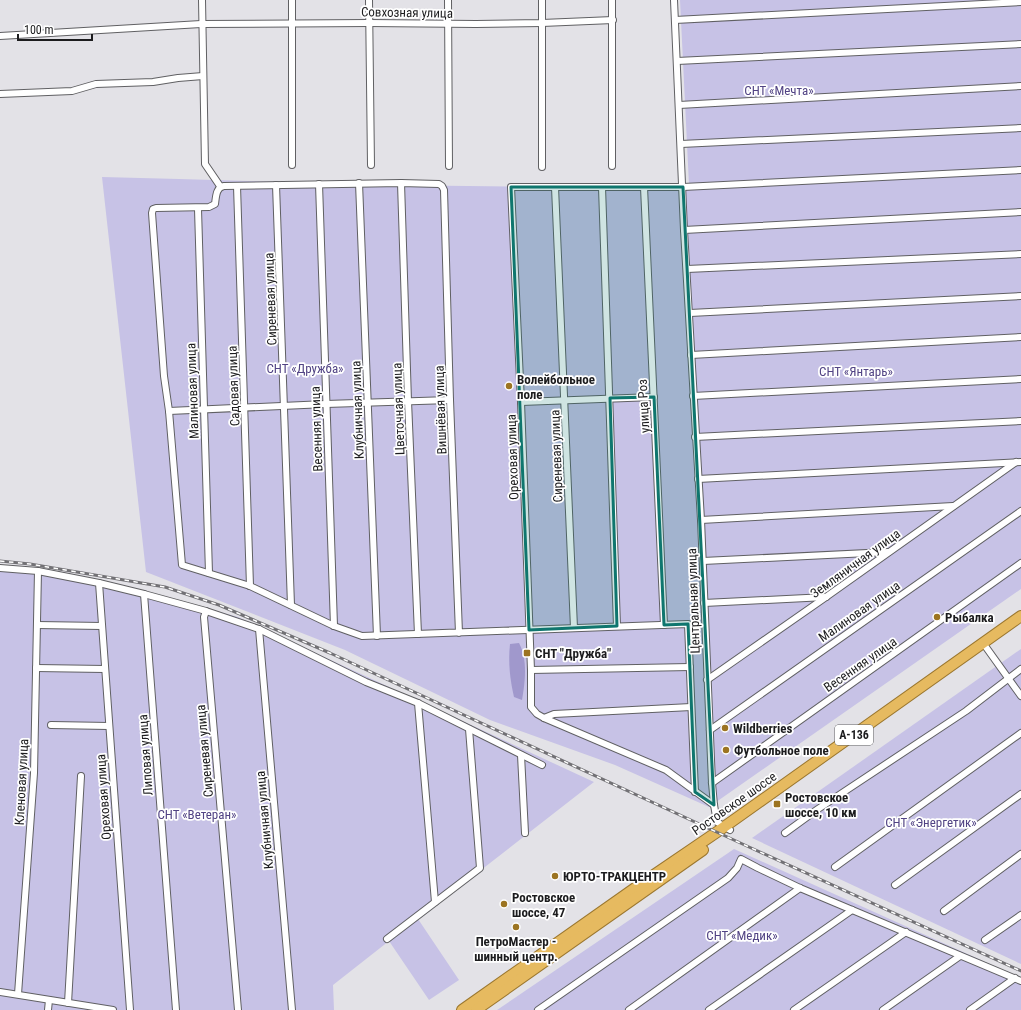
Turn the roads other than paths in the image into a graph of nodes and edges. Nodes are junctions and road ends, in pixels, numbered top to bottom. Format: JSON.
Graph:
{"nodes":[{"id":1,"x":202,"y":0,"type":"edge"},
{"id":2,"x":292,"y":0,"type":"edge"},
{"id":3,"x":369,"y":0,"type":"edge"},
{"id":4,"x":448,"y":0,"type":"edge"},
{"id":5,"x":542,"y":0,"type":"edge"},
{"id":6,"x":612,"y":0,"type":"edge"},
{"id":7,"x":674,"y":0,"type":"edge"},
{"id":8,"x":1021,"y":2,"type":"edge"},
{"id":9,"x":613,"y":20,"type":"junction"},
{"id":10,"x":675,"y":20,"type":"junction"},
{"id":11,"x":292,"y":23,"type":"junction"},
{"id":12,"x":369,"y":23,"type":"junction"},
{"id":13,"x":202,"y":24,"type":"junction"},
{"id":14,"x":448,"y":24,"type":"junction"},
{"id":15,"x":542,"y":24,"type":"junction"},
{"id":16,"x":0,"y":36,"type":"edge"},
{"id":17,"x":1021,"y":44,"type":"edge"},
{"id":18,"x":677,"y":61,"type":"junction"},
{"id":19,"x":203,"y":76,"type":"junction"},
{"id":20,"x":1021,"y":86,"type":"edge"},
{"id":21,"x":0,"y":94,"type":"edge"},
{"id":22,"x":679,"y":105,"type":"junction"},
{"id":23,"x":1021,"y":128,"type":"edge"},
{"id":24,"x":681,"y":144,"type":"junction"},
{"id":25,"x":292,"y":165,"type":"dead end"},
{"id":26,"x":371,"y":165,"type":"dead end"},
{"id":27,"x":449,"y":166,"type":"dead end"},
{"id":28,"x":612,"y":166,"type":"dead end"},
{"id":29,"x":542,"y":167,"type":"dead end"},
{"id":30,"x":1021,"y":170,"type":"edge"},
{"id":31,"x":359,"y":183,"type":"junction"},
{"id":32,"x":401,"y":183,"type":"junction"},
{"id":33,"x":319,"y":184,"type":"junction"},
{"id":34,"x":276,"y":185,"type":"junction"},
{"id":35,"x":220,"y":186,"type":"junction"},
{"id":36,"x":237,"y":186,"type":"junction"},
{"id":37,"x":555,"y":187,"type":"junction"},
{"id":38,"x":602,"y":187,"type":"junction"},
{"id":39,"x":644,"y":187,"type":"junction"},
{"id":40,"x":683,"y":187,"type":"junction"},
{"id":41,"x":198,"y":209,"type":"junction"},
{"id":42,"x":1021,"y":212,"type":"edge"},
{"id":43,"x":684,"y":230,"type":"junction"},
{"id":44,"x":1021,"y":254,"type":"edge"},
{"id":45,"x":687,"y":269,"type":"junction"},
{"id":46,"x":1021,"y":296,"type":"edge"},
{"id":47,"x":690,"y":313,"type":"junction"},
{"id":48,"x":1021,"y":337,"type":"edge"},
{"id":49,"x":691,"y":355,"type":"junction"},
{"id":50,"x":1021,"y":379,"type":"edge"},
{"id":51,"x":654,"y":396,"type":"junction"},
{"id":52,"x":693,"y":396,"type":"junction"},
{"id":53,"x":610,"y":398,"type":"junction"},
{"id":54,"x":565,"y":399,"type":"junction"},
{"id":55,"x":450,"y":400,"type":"junction"},
{"id":56,"x":408,"y":401,"type":"junction"},
{"id":57,"x":367,"y":402,"type":"junction"},
{"id":58,"x":521,"y":402,"type":"junction"},
{"id":59,"x":326,"y":404,"type":"junction"},
{"id":60,"x":285,"y":406,"type":"junction"},
{"id":61,"x":244,"y":408,"type":"junction"},
{"id":62,"x":204,"y":409,"type":"junction"},
{"id":63,"x":169,"y":411,"type":"junction"},
{"id":64,"x":1021,"y":421,"type":"edge"},
{"id":65,"x":695,"y":437,"type":"junction"},
{"id":66,"x":1018,"y":462,"type":"edge"},
{"id":67,"x":698,"y":479,"type":"junction"},
{"id":68,"x":954,"y":506,"type":"junction"},
{"id":69,"x":1021,"y":511,"type":"edge"},
{"id":70,"x":701,"y":520,"type":"junction"},
{"id":71,"x":888,"y":552,"type":"junction"},
{"id":72,"x":703,"y":561,"type":"junction"},
{"id":73,"x":1021,"y":563,"type":"edge"},
{"id":74,"x":0,"y":568,"type":"edge"},
{"id":75,"x":38,"y":571,"type":"junction"},
{"id":76,"x":209,"y":572,"type":"junction"},
{"id":77,"x":99,"y":583,"type":"junction"},
{"id":78,"x":250,"y":586,"type":"junction"},
{"id":79,"x":144,"y":594,"type":"junction"},
{"id":80,"x":826,"y":598,"type":"junction"},
{"id":81,"x":704,"y":603,"type":"junction"},
{"id":82,"x":291,"y":605,"type":"junction"},
{"id":83,"x":206,"y":611,"type":"junction"},
{"id":84,"x":1021,"y":616,"type":"edge"},
{"id":85,"x":1021,"y":624,"type":"edge"},
{"id":86,"x":37,"y":625,"type":"junction"},
{"id":87,"x":664,"y":625,"type":"junction"},
{"id":88,"x":102,"y":626,"type":"junction"},
{"id":89,"x":334,"y":626,"type":"junction"},
{"id":90,"x":617,"y":626,"type":"junction"},
{"id":91,"x":574,"y":628,"type":"junction"},
{"id":92,"x":259,"y":629,"type":"junction"},
{"id":93,"x":529,"y":630,"type":"junction"},
{"id":94,"x":459,"y":633,"type":"junction"},
{"id":95,"x":418,"y":634,"type":"junction"},
{"id":96,"x":377,"y":636,"type":"junction"},
{"id":97,"x":985,"y":646,"type":"junction"},
{"id":98,"x":690,"y":667,"type":"junction"},
{"id":99,"x":36,"y":668,"type":"junction"},
{"id":100,"x":105,"y":669,"type":"junction"},
{"id":101,"x":1021,"y":669,"type":"edge"},
{"id":102,"x":531,"y":670,"type":"junction"},
{"id":103,"x":1008,"y":679,"type":"junction"},
{"id":104,"x":707,"y":680,"type":"junction"},
{"id":105,"x":1021,"y":696,"type":"edge"},
{"id":106,"x":418,"y":703,"type":"junction"},
{"id":107,"x":691,"y":707,"type":"junction"},
{"id":108,"x":544,"y":718,"type":"junction"},
{"id":109,"x":51,"y":725,"type":"dead end"},
{"id":110,"x":109,"y":726,"type":"junction"},
{"id":111,"x":469,"y":729,"type":"junction"},
{"id":112,"x":710,"y":730,"type":"junction"},
{"id":113,"x":1021,"y":733,"type":"edge"},
{"id":114,"x":521,"y":755,"type":"junction"},
{"id":115,"x":542,"y":765,"type":"dead end"},
{"id":116,"x":81,"y":776,"type":"dead end"},
{"id":117,"x":712,"y":783,"type":"junction"},
{"id":118,"x":695,"y":792,"type":"junction"},
{"id":119,"x":1021,"y":794,"type":"edge"},
{"id":120,"x":714,"y":805,"type":"junction"},
{"id":121,"x":727,"y":828,"type":"junction"},
{"id":122,"x":526,"y":832,"type":"dead end"},
{"id":123,"x":785,"y":833,"type":"dead end"},
{"id":124,"x":1021,"y":854,"type":"edge"},
{"id":125,"x":835,"y":867,"type":"dead end"},
{"id":126,"x":895,"y":885,"type":"dead end"},
{"id":127,"x":800,"y":888,"type":"junction"},
{"id":128,"x":435,"y":902,"type":"junction"},
{"id":129,"x":852,"y":910,"type":"junction"},
{"id":130,"x":944,"y":911,"type":"dead end"},
{"id":131,"x":1021,"y":915,"type":"edge"},
{"id":132,"x":906,"y":932,"type":"junction"},
{"id":133,"x":387,"y":939,"type":"dead end"},
{"id":134,"x":985,"y":940,"type":"dead end"},
{"id":135,"x":960,"y":956,"type":"junction"},
{"id":136,"x":1018,"y":980,"type":"edge"},
{"id":137,"x":0,"y":992,"type":"edge"},
{"id":138,"x":18,"y":994,"type":"junction"},
{"id":139,"x":49,"y":1000,"type":"junction"},
{"id":140,"x":68,"y":1003,"type":"junction"},
{"id":141,"x":98,"y":1009,"type":"edge"},
{"id":142,"x":48,"y":1010,"type":"edge"},
{"id":143,"x":113,"y":1010,"type":"edge"},
{"id":144,"x":130,"y":1010,"type":"edge"},
{"id":145,"x":176,"y":1010,"type":"edge"},
{"id":146,"x":238,"y":1010,"type":"edge"},
{"id":147,"x":292,"y":1010,"type":"edge"},
{"id":148,"x":462,"y":1010,"type":"edge"},
{"id":149,"x":476,"y":1010,"type":"edge"},
{"id":150,"x":538,"y":1010,"type":"edge"},
{"id":151,"x":629,"y":1010,"type":"edge"},
{"id":152,"x":709,"y":1010,"type":"edge"},
{"id":153,"x":794,"y":1010,"type":"edge"},
{"id":154,"x":884,"y":1010,"type":"edge"},
{"id":155,"x":970,"y":1010,"type":"edge"}],
"edges":[{"from":1,"to":13,"type":"street"},
{"from":2,"to":11,"type":"street"},
{"from":3,"to":12,"type":"street"},
{"from":4,"to":14,"type":"street"},
{"from":5,"to":15,"type":"street"},
{"from":6,"to":9,"type":"street"},
{"from":7,"to":10,"type":"street","name":"Центральная улица"},
{"from":8,"to":10,"type":"street"},
{"from":9,"to":15,"type":"street","name":"Совхозная улица"},
{"from":9,"to":28,"type":"street"},
{"from":10,"to":18,"type":"street","name":"Центральная улица"},
{"from":11,"to":12,"type":"street","name":"Совхозная улица"},
{"from":11,"to":13,"type":"street","name":"Совхозная улица"},
{"from":11,"to":25,"type":"street"},
{"from":12,"to":14,"type":"street","name":"Совхозная улица"},
{"from":12,"to":26,"type":"street"},
{"from":13,"to":16,"type":"street","name":"Совхозная улица"},
{"from":13,"to":19,"type":"street"},
{"from":14,"to":15,"type":"street","name":"Совхозная улица"},
{"from":14,"to":27,"type":"street"},
{"from":15,"to":29,"type":"street"},
{"from":17,"to":18,"type":"street"},
{"from":18,"to":22,"type":"street","name":"Центральная улица"},
{"from":19,"to":21,"type":"street"},
{"from":19,"to":35,"type":"street"},
{"from":20,"to":22,"type":"street"},
{"from":22,"to":24,"type":"street","name":"Центральная улица"},
{"from":23,"to":24,"type":"street"},
{"from":24,"to":40,"type":"street","name":"Центральная улица"},
{"from":30,"to":40,"type":"street"},
{"from":31,"to":32,"type":"street"},
{"from":31,"to":33,"type":"street"},
{"from":31,"to":57,"type":"street","name":"Клубничная улица"},
{"from":32,"to":55,"type":"street","name":"Вишнёвая улица"},
{"from":32,"to":56,"type":"street","name":"Цветочная улица"},
{"from":33,"to":34,"type":"street"},
{"from":33,"to":59,"type":"street","name":"Весенняя улица"},
{"from":34,"to":36,"type":"street"},
{"from":34,"to":60,"type":"street","name":"Сиреневая улица"},
{"from":35,"to":36,"type":"street"},
{"from":35,"to":41,"type":"street"},
{"from":36,"to":61,"type":"street","name":"Садовая улица"},
{"from":37,"to":38,"type":"street"},
{"from":37,"to":54,"type":"street","name":"Сиреневая улица"},
{"from":37,"to":58,"type":"street","name":"Ореховая улица"},
{"from":38,"to":39,"type":"street"},
{"from":38,"to":53,"type":"street"},
{"from":39,"to":40,"type":"street"},
{"from":39,"to":51,"type":"street","name":"улица Роз"},
{"from":40,"to":43,"type":"street","name":"Центральная улица"},
{"from":41,"to":62,"type":"street","name":"Малиновая улица"},
{"from":41,"to":63,"type":"street"},
{"from":42,"to":43,"type":"street"},
{"from":43,"to":45,"type":"street","name":"Центральная улица"},
{"from":44,"to":45,"type":"street"},
{"from":45,"to":47,"type":"street","name":"Центральная улица"},
{"from":46,"to":47,"type":"street"},
{"from":47,"to":49,"type":"street","name":"Центральная улица"},
{"from":48,"to":49,"type":"street"},
{"from":49,"to":52,"type":"street","name":"Центральная улица"},
{"from":50,"to":52,"type":"street"},
{"from":51,"to":53,"type":"street"},
{"from":51,"to":87,"type":"street","name":"улица Роз"},
{"from":52,"to":65,"type":"street","name":"Центральная улица"},
{"from":53,"to":54,"type":"street"},
{"from":53,"to":90,"type":"street"},
{"from":54,"to":58,"type":"street"},
{"from":54,"to":91,"type":"street","name":"Сиреневая улица"},
{"from":55,"to":56,"type":"street"},
{"from":55,"to":94,"type":"street","name":"Вишнёвая улица"},
{"from":56,"to":57,"type":"street"},
{"from":56,"to":95,"type":"street","name":"Цветочная улица"},
{"from":57,"to":59,"type":"street"},
{"from":57,"to":96,"type":"street","name":"Клубничная улица"},
{"from":58,"to":93,"type":"street","name":"Ореховая улица"},
{"from":59,"to":60,"type":"street"},
{"from":59,"to":89,"type":"street","name":"Весенняя улица"},
{"from":60,"to":61,"type":"street"},
{"from":60,"to":82,"type":"street","name":"Сиреневая улица"},
{"from":61,"to":62,"type":"street"},
{"from":61,"to":78,"type":"street","name":"Садовая улица"},
{"from":62,"to":63,"type":"street"},
{"from":62,"to":76,"type":"street","name":"Малиновая улица"},
{"from":63,"to":76,"type":"street"},
{"from":64,"to":65,"type":"street"},
{"from":65,"to":67,"type":"street","name":"Центральная улица"},
{"from":66,"to":67,"type":"street"},
{"from":66,"to":68,"type":"street","name":"Земляничная улица"},
{"from":67,"to":70,"type":"street","name":"Центральная улица"},
{"from":68,"to":70,"type":"street"},
{"from":68,"to":71,"type":"street","name":"Земляничная улица"},
{"from":69,"to":112,"type":"street","name":"Малиновая улица"},
{"from":70,"to":72,"type":"street","name":"Центральная улица"},
{"from":71,"to":72,"type":"street"},
{"from":71,"to":80,"type":"street","name":"Земляничная улица"},
{"from":72,"to":81,"type":"street","name":"Центральная улица"},
{"from":73,"to":117,"type":"street","name":"Весенняя улица"},
{"from":74,"to":75,"type":"street"},
{"from":75,"to":77,"type":"street"},
{"from":75,"to":86,"type":"street","name":"Кленовая улица"},
{"from":76,"to":78,"type":"street"},
{"from":77,"to":79,"type":"street"},
{"from":77,"to":88,"type":"street","name":"Ореховая улица"},
{"from":78,"to":82,"type":"street"},
{"from":79,"to":83,"type":"street"},
{"from":79,"to":145,"type":"street","name":"Липовая улица"},
{"from":80,"to":81,"type":"street"},
{"from":80,"to":104,"type":"street","name":"Земляничная улица"},
{"from":81,"to":104,"type":"street","name":"Центральная улица"},
{"from":82,"to":89,"type":"street"},
{"from":83,"to":92,"type":"street"},
{"from":83,"to":146,"type":"street","name":"Сиреневая улица"},
{"from":84,"to":97,"type":"highway","name":"Ростовское шоссе","number":"А-136"},
{"from":85,"to":97,"type":"highway","name":"Ростовское шоссе","number":"А-136"},
{"from":86,"to":88,"type":"street"},
{"from":86,"to":99,"type":"street","name":"Кленовая улица"},
{"from":87,"to":90,"type":"street"},
{"from":87,"to":98,"type":"street"},
{"from":88,"to":100,"type":"street","name":"Ореховая улица"},
{"from":89,"to":96,"type":"street"},
{"from":90,"to":91,"type":"street"},
{"from":91,"to":93,"type":"street"},
{"from":92,"to":106,"type":"street"},
{"from":92,"to":147,"type":"street","name":"Клубничная улица"},
{"from":93,"to":94,"type":"street"},
{"from":93,"to":102,"type":"street","name":"Ореховая улица"},
{"from":94,"to":95,"type":"street"},
{"from":95,"to":96,"type":"street"},
{"from":97,"to":103,"type":"street"},
{"from":97,"to":121,"type":"highway","name":"Ростовское шоссе","number":"А-136"},
{"from":98,"to":102,"type":"street"},
{"from":98,"to":107,"type":"street"},
{"from":99,"to":100,"type":"street"},
{"from":99,"to":138,"type":"street","name":"Кленовая улица"},
{"from":100,"to":110,"type":"street","name":"Ореховая улица"},
{"from":101,"to":103,"type":"street"},
{"from":102,"to":108,"type":"street","name":"Ореховая улица"},
{"from":103,"to":105,"type":"street"},
{"from":103,"to":123,"type":"street"},
{"from":104,"to":112,"type":"street","name":"Центральная улица"},
{"from":106,"to":111,"type":"street"},
{"from":106,"to":128,"type":"street"},
{"from":107,"to":108,"type":"street"},
{"from":107,"to":118,"type":"street"},
{"from":108,"to":118,"type":"street"},
{"from":109,"to":110,"type":"street"},
{"from":110,"to":144,"type":"street","name":"Ореховая улица"},
{"from":111,"to":114,"type":"street"},
{"from":111,"to":128,"type":"street"},
{"from":112,"to":117,"type":"street","name":"Центральная улица"},
{"from":113,"to":125,"type":"street"},
{"from":114,"to":115,"type":"street"},
{"from":114,"to":122,"type":"street"},
{"from":116,"to":140,"type":"street"},
{"from":117,"to":120,"type":"street","name":"Центральная улица"},
{"from":118,"to":120,"type":"street"},
{"from":119,"to":126,"type":"street"},
{"from":120,"to":121,"type":"street","name":"Центральная улица"},
{"from":121,"to":148,"type":"highway","name":"Ростовское шоссе","number":"А-136"},
{"from":121,"to":149,"type":"highway","name":"Ростовское шоссе","number":"А-136"},
{"from":124,"to":130,"type":"street"},
{"from":127,"to":129,"type":"street"},
{"from":127,"to":150,"type":"street"},
{"from":127,"to":151,"type":"street"},
{"from":128,"to":133,"type":"street"},
{"from":129,"to":132,"type":"street"},
{"from":129,"to":152,"type":"street"},
{"from":131,"to":134,"type":"street"},
{"from":132,"to":135,"type":"street"},
{"from":132,"to":153,"type":"street"},
{"from":135,"to":136,"type":"street"},
{"from":135,"to":154,"type":"street"},
{"from":136,"to":155,"type":"street"},
{"from":137,"to":138,"type":"street"},
{"from":138,"to":139,"type":"street"},
{"from":139,"to":140,"type":"street"},
{"from":139,"to":142,"type":"street"},
{"from":140,"to":141,"type":"street"},
{"from":141,"to":143,"type":"street"}]}
